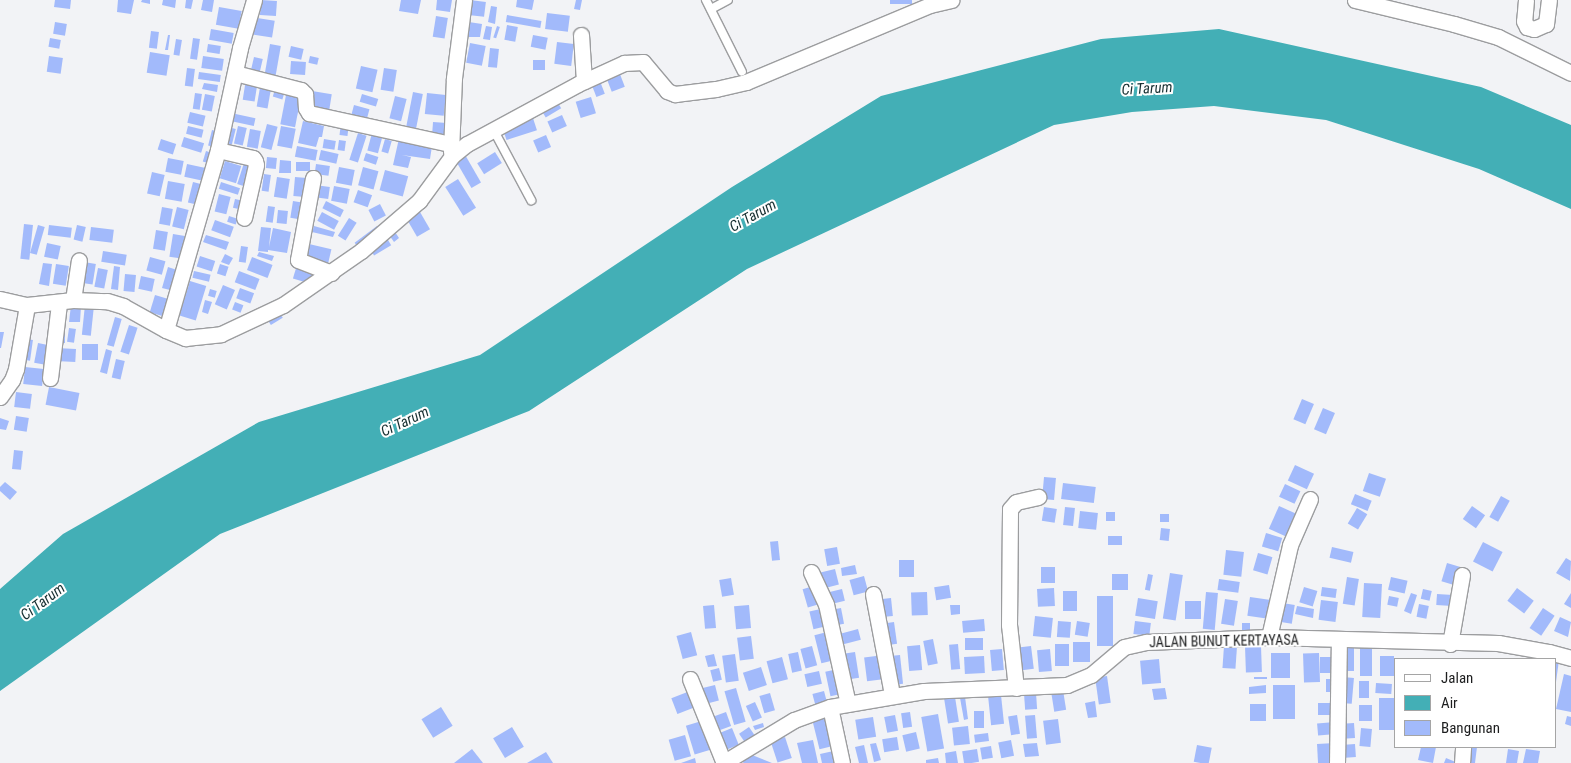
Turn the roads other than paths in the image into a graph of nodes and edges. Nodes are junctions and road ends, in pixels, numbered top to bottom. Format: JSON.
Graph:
{"nodes":[{"id":1,"x":254,"y":0,"type":"edge"},
{"id":2,"x":464,"y":0,"type":"edge"},
{"id":3,"x":706,"y":0,"type":"edge"},
{"id":4,"x":728,"y":0,"type":"edge"},
{"id":5,"x":951,"y":0,"type":"edge"},
{"id":6,"x":1355,"y":0,"type":"edge"},
{"id":7,"x":1526,"y":0,"type":"edge"},
{"id":8,"x":1549,"y":0,"type":"edge"},
{"id":9,"x":711,"y":9,"type":"junction"},
{"id":10,"x":581,"y":35,"type":"dead end"},
{"id":11,"x":742,"y":72,"type":"dead end"},
{"id":12,"x":235,"y":73,"type":"junction"},
{"id":13,"x":1571,"y":73,"type":"edge"},
{"id":14,"x":584,"y":81,"type":"junction"},
{"id":15,"x":493,"y":129,"type":"junction"},
{"id":16,"x":218,"y":150,"type":"junction"},
{"id":17,"x":451,"y":150,"type":"junction"},
{"id":18,"x":313,"y":178,"type":"dead end"},
{"id":19,"x":531,"y":200,"type":"dead end"},
{"id":20,"x":244,"y":218,"type":"dead end"},
{"id":21,"x":79,"y":260,"type":"dead end"},
{"id":22,"x":332,"y":272,"type":"junction"},
{"id":23,"x":0,"y":299,"type":"edge"},
{"id":24,"x":66,"y":302,"type":"junction"},
{"id":25,"x":27,"y":305,"type":"junction"},
{"id":26,"x":166,"y":330,"type":"junction"},
{"id":27,"x":50,"y":378,"type":"dead end"},
{"id":28,"x":0,"y":397,"type":"edge"},
{"id":29,"x":1038,"y":497,"type":"dead end"},
{"id":30,"x":1310,"y":499,"type":"dead end"},
{"id":31,"x":811,"y":572,"type":"dead end"},
{"id":32,"x":1462,"y":575,"type":"dead end"},
{"id":33,"x":873,"y":594,"type":"dead end"},
{"id":34,"x":1269,"y":637,"type":"junction"},
{"id":35,"x":1339,"y":640,"type":"junction"},
{"id":36,"x":1450,"y":644,"type":"junction"},
{"id":37,"x":1473,"y":652,"type":"edge"},
{"id":38,"x":1571,"y":658,"type":"edge"},
{"id":39,"x":690,"y":680,"type":"dead end"},
{"id":40,"x":1016,"y":688,"type":"junction"},
{"id":41,"x":892,"y":695,"type":"junction"},
{"id":42,"x":848,"y":704,"type":"junction"},
{"id":43,"x":830,"y":706,"type":"junction"},
{"id":44,"x":1463,"y":748,"type":"edge"},
{"id":45,"x":724,"y":763,"type":"edge"},
{"id":46,"x":842,"y":763,"type":"edge"},
{"id":47,"x":1337,"y":763,"type":"edge"},
{"id":48,"x":1462,"y":763,"type":"edge"}],
"edges":[{"from":1,"to":12,"type":"street"},
{"from":2,"to":17,"type":"street"},
{"from":3,"to":9,"type":"lane"},
{"from":4,"to":9,"type":"lane"},
{"from":5,"to":14,"type":"street"},
{"from":6,"to":13,"type":"street"},
{"from":7,"to":8,"type":"street"},
{"from":9,"to":11,"type":"lane"},
{"from":10,"to":14,"type":"street"},
{"from":12,"to":16,"type":"street"},
{"from":12,"to":17,"type":"street"},
{"from":14,"to":15,"type":"street"},
{"from":15,"to":17,"type":"street"},
{"from":15,"to":19,"type":"lane"},
{"from":16,"to":20,"type":"street"},
{"from":16,"to":26,"type":"street"},
{"from":17,"to":22,"type":"street"},
{"from":18,"to":22,"type":"street"},
{"from":21,"to":24,"type":"street"},
{"from":22,"to":26,"type":"street"},
{"from":23,"to":25,"type":"street"},
{"from":24,"to":25,"type":"street"},
{"from":24,"to":26,"type":"street"},
{"from":24,"to":27,"type":"street"},
{"from":25,"to":28,"type":"street"},
{"from":29,"to":40,"type":"street"},
{"from":30,"to":34,"type":"street"},
{"from":31,"to":42,"type":"street"},
{"from":32,"to":36,"type":"street"},
{"from":33,"to":41,"type":"street"},
{"from":34,"to":35,"type":"street","name":"JALAN BUNUT KERTAYASA"},
{"from":34,"to":40,"type":"street","name":"JALAN BUNUT KERTAYASA"},
{"from":35,"to":36,"type":"street","name":"JALAN BUNUT KERTAYASA"},
{"from":35,"to":47,"type":"street"},
{"from":36,"to":37,"type":"street","name":"JALAN BUNUT KERTAYASA"},
{"from":37,"to":38,"type":"street","name":"JALAN BUNUT KERTAYASA"},
{"from":39,"to":45,"type":"street"},
{"from":40,"to":41,"type":"street","name":"JALAN BUNUT KERTAYASA"},
{"from":41,"to":42,"type":"street","name":"JALAN BUNUT KERTAYASA"},
{"from":42,"to":43,"type":"street","name":"JALAN BUNUT KERTAYASA"},
{"from":43,"to":45,"type":"street","name":"JALAN BUNUT KERTAYASA"},
{"from":43,"to":46,"type":"street"},
{"from":44,"to":48,"type":"street"}]}
